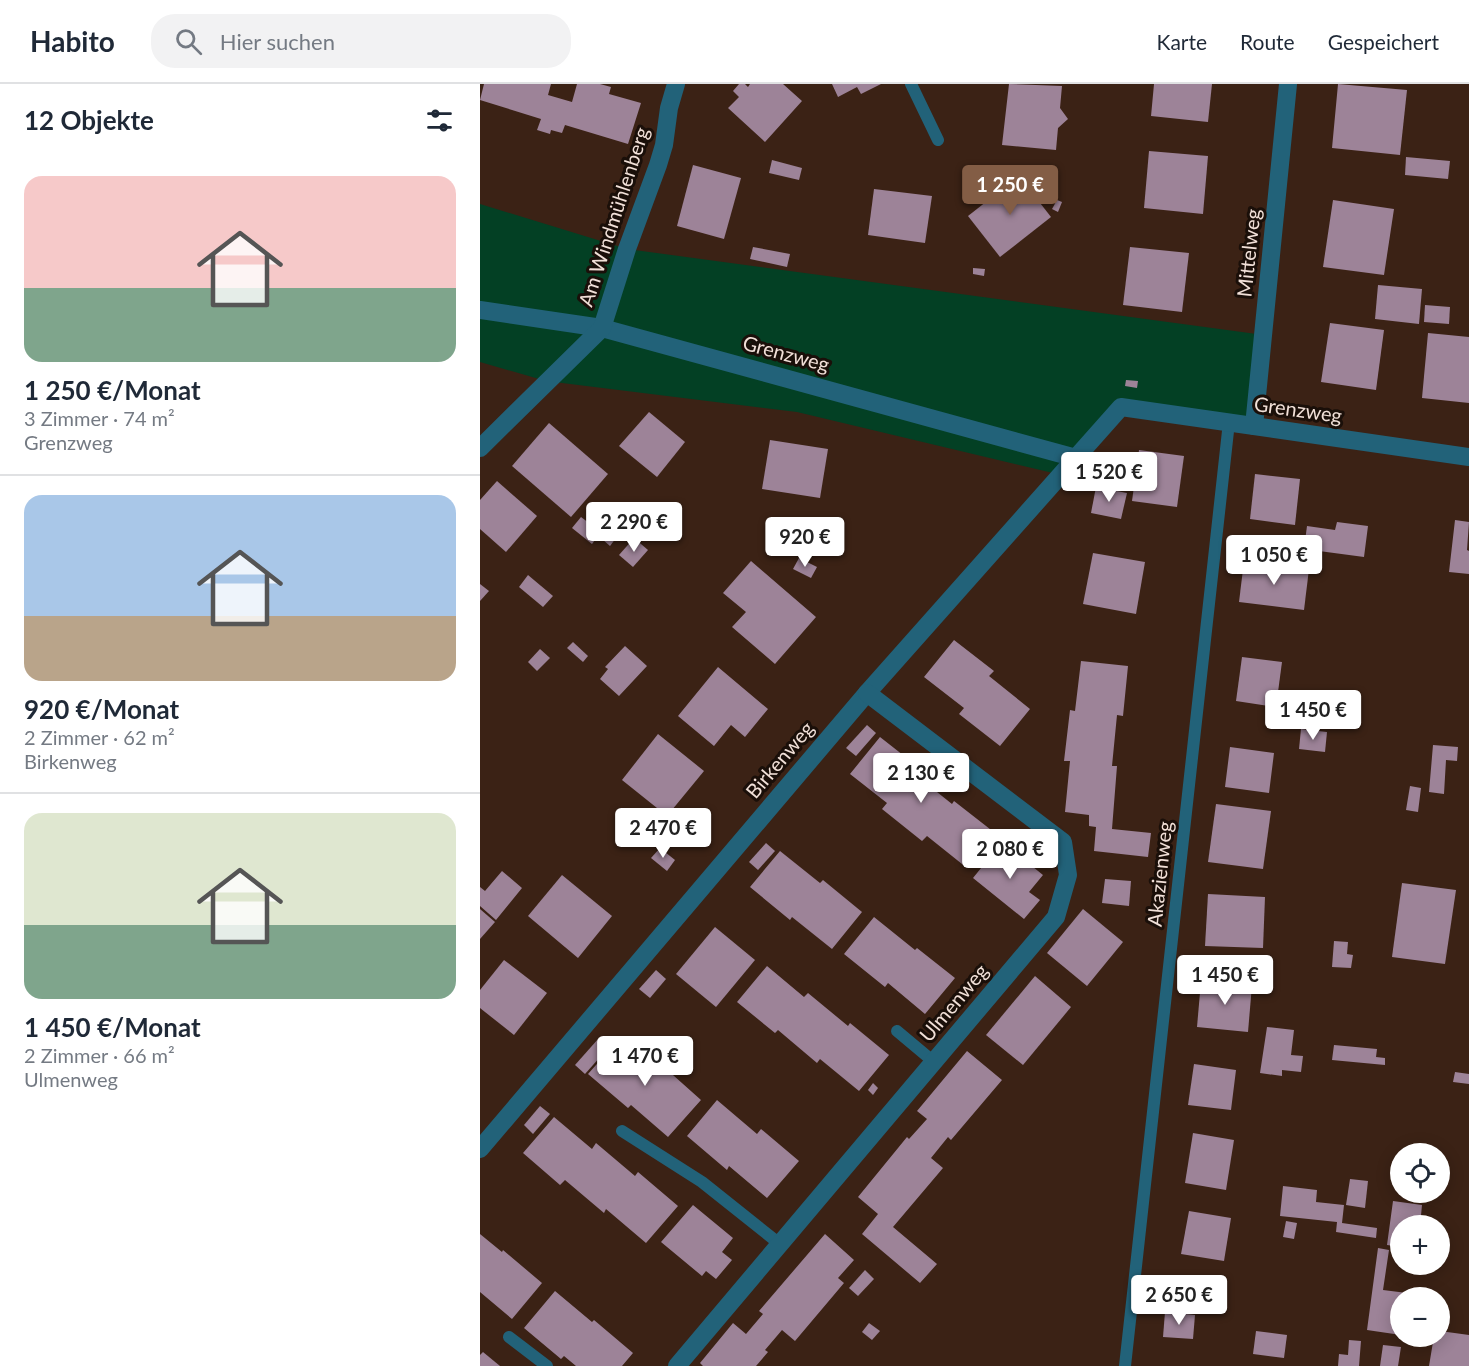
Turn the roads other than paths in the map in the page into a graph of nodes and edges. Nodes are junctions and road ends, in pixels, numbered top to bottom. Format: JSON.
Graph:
{"nodes":[{"id":1,"x":675,"y":84,"type":"edge"},
{"id":2,"x":911,"y":84,"type":"edge"},
{"id":3,"x":1288,"y":84,"type":"edge"},
{"id":4,"x":938,"y":140,"type":"dead end"},
{"id":5,"x":480,"y":310,"type":"edge"},
{"id":6,"x":602,"y":328,"type":"junction"},
{"id":7,"x":1121,"y":407,"type":"joint"},
{"id":8,"x":1229,"y":422,"type":"junction"},
{"id":9,"x":1254,"y":426,"type":"junction"},
{"id":10,"x":480,"y":448,"type":"edge"},
{"id":11,"x":1469,"y":457,"type":"edge"},
{"id":12,"x":1076,"y":458,"type":"junction"},
{"id":13,"x":867,"y":693,"type":"junction"},
{"id":14,"x":897,"y":1031,"type":"dead end"},
{"id":15,"x":934,"y":1062,"type":"junction"},
{"id":16,"x":622,"y":1131,"type":"dead end"},
{"id":17,"x":480,"y":1149,"type":"edge"},
{"id":18,"x":781,"y":1245,"type":"junction"},
{"id":19,"x":509,"y":1337,"type":"dead end"},
{"id":20,"x":547,"y":1366,"type":"edge"},
{"id":21,"x":677,"y":1366,"type":"edge"},
{"id":22,"x":1125,"y":1366,"type":"edge"}],
"edges":[{"from":1,"to":6,"type":"street","name":"Am Windmühlenberg"},
{"from":2,"to":4,"type":"lane"},
{"from":3,"to":9,"type":"street","name":"Mittelweg"},
{"from":5,"to":6,"type":"street","name":"Grenzweg"},
{"from":6,"to":10,"type":"street"},
{"from":6,"to":12,"type":"street","name":"Grenzweg"},
{"from":7,"to":8,"type":"street","name":"Grenzweg"},
{"from":7,"to":12,"type":"street","name":"Birkenweg"},
{"from":8,"to":9,"type":"street","name":"Grenzweg"},
{"from":8,"to":22,"type":"lane","name":"Akazienweg"},
{"from":9,"to":11,"type":"street","name":"Grenzweg"},
{"from":12,"to":13,"type":"street","name":"Birkenweg"},
{"from":13,"to":15,"type":"street","name":"Ulmenweg"},
{"from":13,"to":17,"type":"street","name":"Birkenweg"},
{"from":14,"to":15,"type":"lane"},
{"from":15,"to":18,"type":"street","name":"Ulmenweg"},
{"from":16,"to":18,"type":"lane"},
{"from":18,"to":21,"type":"street","name":"Ulmenweg"},
{"from":19,"to":20,"type":"lane"}]}
